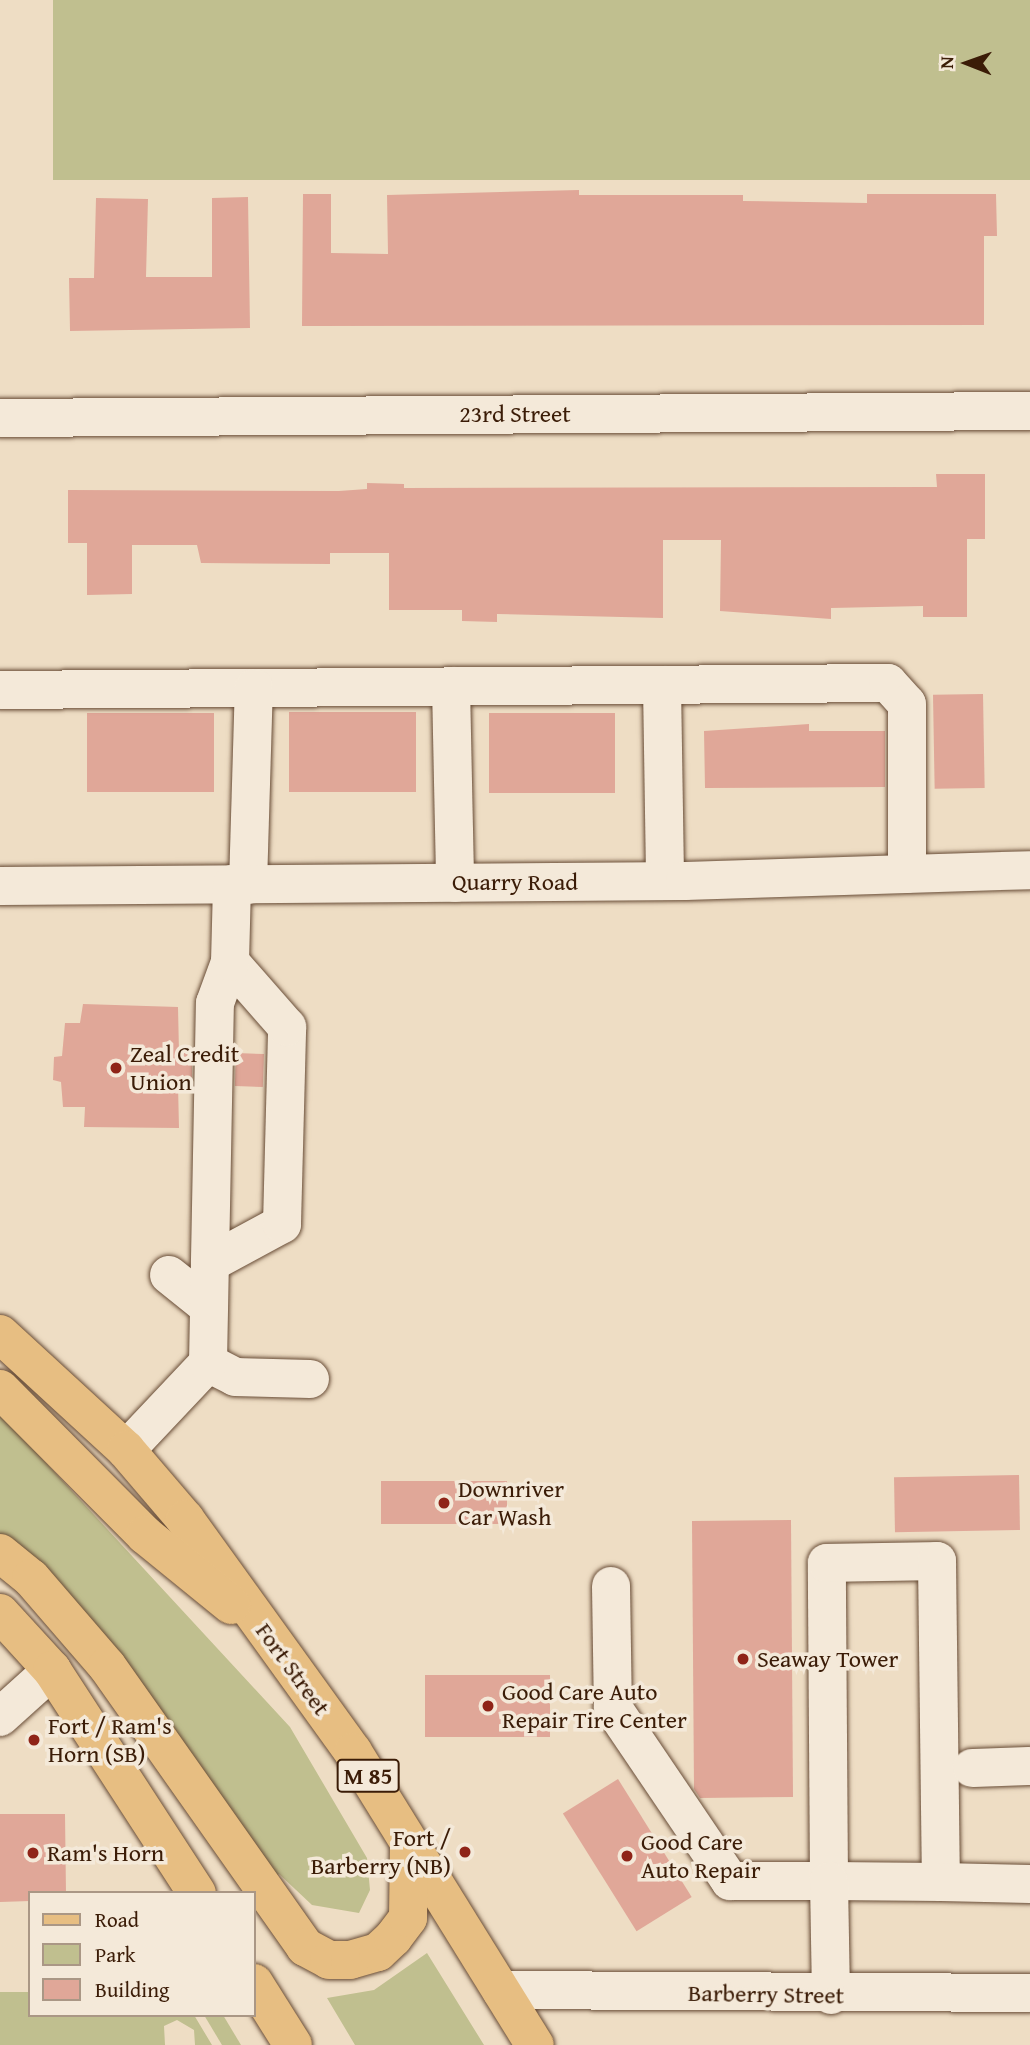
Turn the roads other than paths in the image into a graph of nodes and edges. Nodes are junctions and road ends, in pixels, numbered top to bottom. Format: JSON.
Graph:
{"nodes":[{"id":1,"x":1030,"y":411,"type":"edge"},
{"id":2,"x":0,"y":418,"type":"edge"},
{"id":3,"x":662,"y":685,"type":"junction"},
{"id":4,"x":452,"y":687,"type":"junction"},
{"id":5,"x":254,"y":688,"type":"junction"},
{"id":6,"x":0,"y":690,"type":"edge"},
{"id":7,"x":1030,"y":870,"type":"edge"},
{"id":8,"x":907,"y":874,"type":"junction"},
{"id":9,"x":665,"y":881,"type":"junction"},
{"id":10,"x":455,"y":883,"type":"junction"},
{"id":11,"x":240,"y":884,"type":"junction"},
{"id":12,"x":0,"y":886,"type":"edge"},
{"id":13,"x":230,"y":962,"type":"junction"},
{"id":14,"x":210,"y":1263,"type":"junction"},
{"id":15,"x":169,"y":1275,"type":"dead end"},
{"id":16,"x":209,"y":1307,"type":"junction"},
{"id":17,"x":0,"y":1334,"type":"edge"},
{"id":18,"x":208,"y":1363,"type":"junction"},
{"id":19,"x":310,"y":1379,"type":"dead end"},
{"id":20,"x":0,"y":1389,"type":"edge"},
{"id":21,"x":126,"y":1450,"type":"junction"},
{"id":22,"x":0,"y":1553,"type":"edge"},
{"id":23,"x":611,"y":1586,"type":"dead end"},
{"id":24,"x":0,"y":1613,"type":"edge"},
{"id":25,"x":270,"y":1637,"type":"junction"},
{"id":26,"x":52,"y":1670,"type":"junction"},
{"id":27,"x":0,"y":1717,"type":"edge"},
{"id":28,"x":1030,"y":1766,"type":"edge"},
{"id":29,"x":972,"y":1768,"type":"dead end"},
{"id":30,"x":409,"y":1841,"type":"junction"},
{"id":31,"x":830,"y":1881,"type":"junction"},
{"id":32,"x":941,"y":1882,"type":"junction"},
{"id":33,"x":1030,"y":1884,"type":"edge"},
{"id":34,"x":196,"y":1891,"type":"edge"},
{"id":35,"x":256,"y":1986,"type":"edge"},
{"id":36,"x":501,"y":1990,"type":"junction"},
{"id":37,"x":1030,"y":1993,"type":"edge"},
{"id":38,"x":831,"y":1995,"type":"junction"},
{"id":39,"x":293,"y":2045,"type":"edge"},
{"id":40,"x":535,"y":2045,"type":"edge"}],
"edges":[{"from":1,"to":2,"type":"street","name":"23rd Street"},
{"from":3,"to":4,"type":"street"},
{"from":3,"to":8,"type":"street"},
{"from":3,"to":9,"type":"street"},
{"from":4,"to":5,"type":"street"},
{"from":4,"to":10,"type":"street"},
{"from":5,"to":6,"type":"street"},
{"from":5,"to":11,"type":"street"},
{"from":7,"to":8,"type":"street","name":"Quarry Road"},
{"from":8,"to":9,"type":"street","name":"Quarry Road"},
{"from":9,"to":10,"type":"street","name":"Quarry Road"},
{"from":10,"to":11,"type":"street","name":"Quarry Road"},
{"from":11,"to":12,"type":"street","name":"Quarry Road"},
{"from":11,"to":13,"type":"street"},
{"from":13,"to":14,"type":"street"},
{"from":13,"to":14,"type":"street"},
{"from":14,"to":16,"type":"street"},
{"from":15,"to":16,"type":"street"},
{"from":16,"to":18,"type":"street"},
{"from":17,"to":21,"type":"main road","name":"Fort Street","number":"M 85"},
{"from":18,"to":19,"type":"street"},
{"from":18,"to":21,"type":"street"},
{"from":20,"to":25,"type":"main road"},
{"from":21,"to":25,"type":"main road","name":"Fort Street","number":"M 85"},
{"from":22,"to":30,"type":"main road"},
{"from":23,"to":31,"type":"street"},
{"from":24,"to":26,"type":"main road"},
{"from":25,"to":30,"type":"main road","name":"Fort Street","number":"M 85"},
{"from":26,"to":27,"type":"street"},
{"from":26,"to":34,"type":"main road"},
{"from":28,"to":29,"type":"street"},
{"from":30,"to":36,"type":"main road","name":"Fort Street","number":"M 85"},
{"from":31,"to":32,"type":"street"},
{"from":31,"to":32,"type":"street"},
{"from":31,"to":38,"type":"street"},
{"from":32,"to":33,"type":"street"},
{"from":35,"to":39,"type":"main road"},
{"from":36,"to":38,"type":"street","name":"Barberry Street"},
{"from":36,"to":40,"type":"main road","name":"Fort Street","number":"M 85"},
{"from":37,"to":38,"type":"street","name":"Barberry Street"}]}
